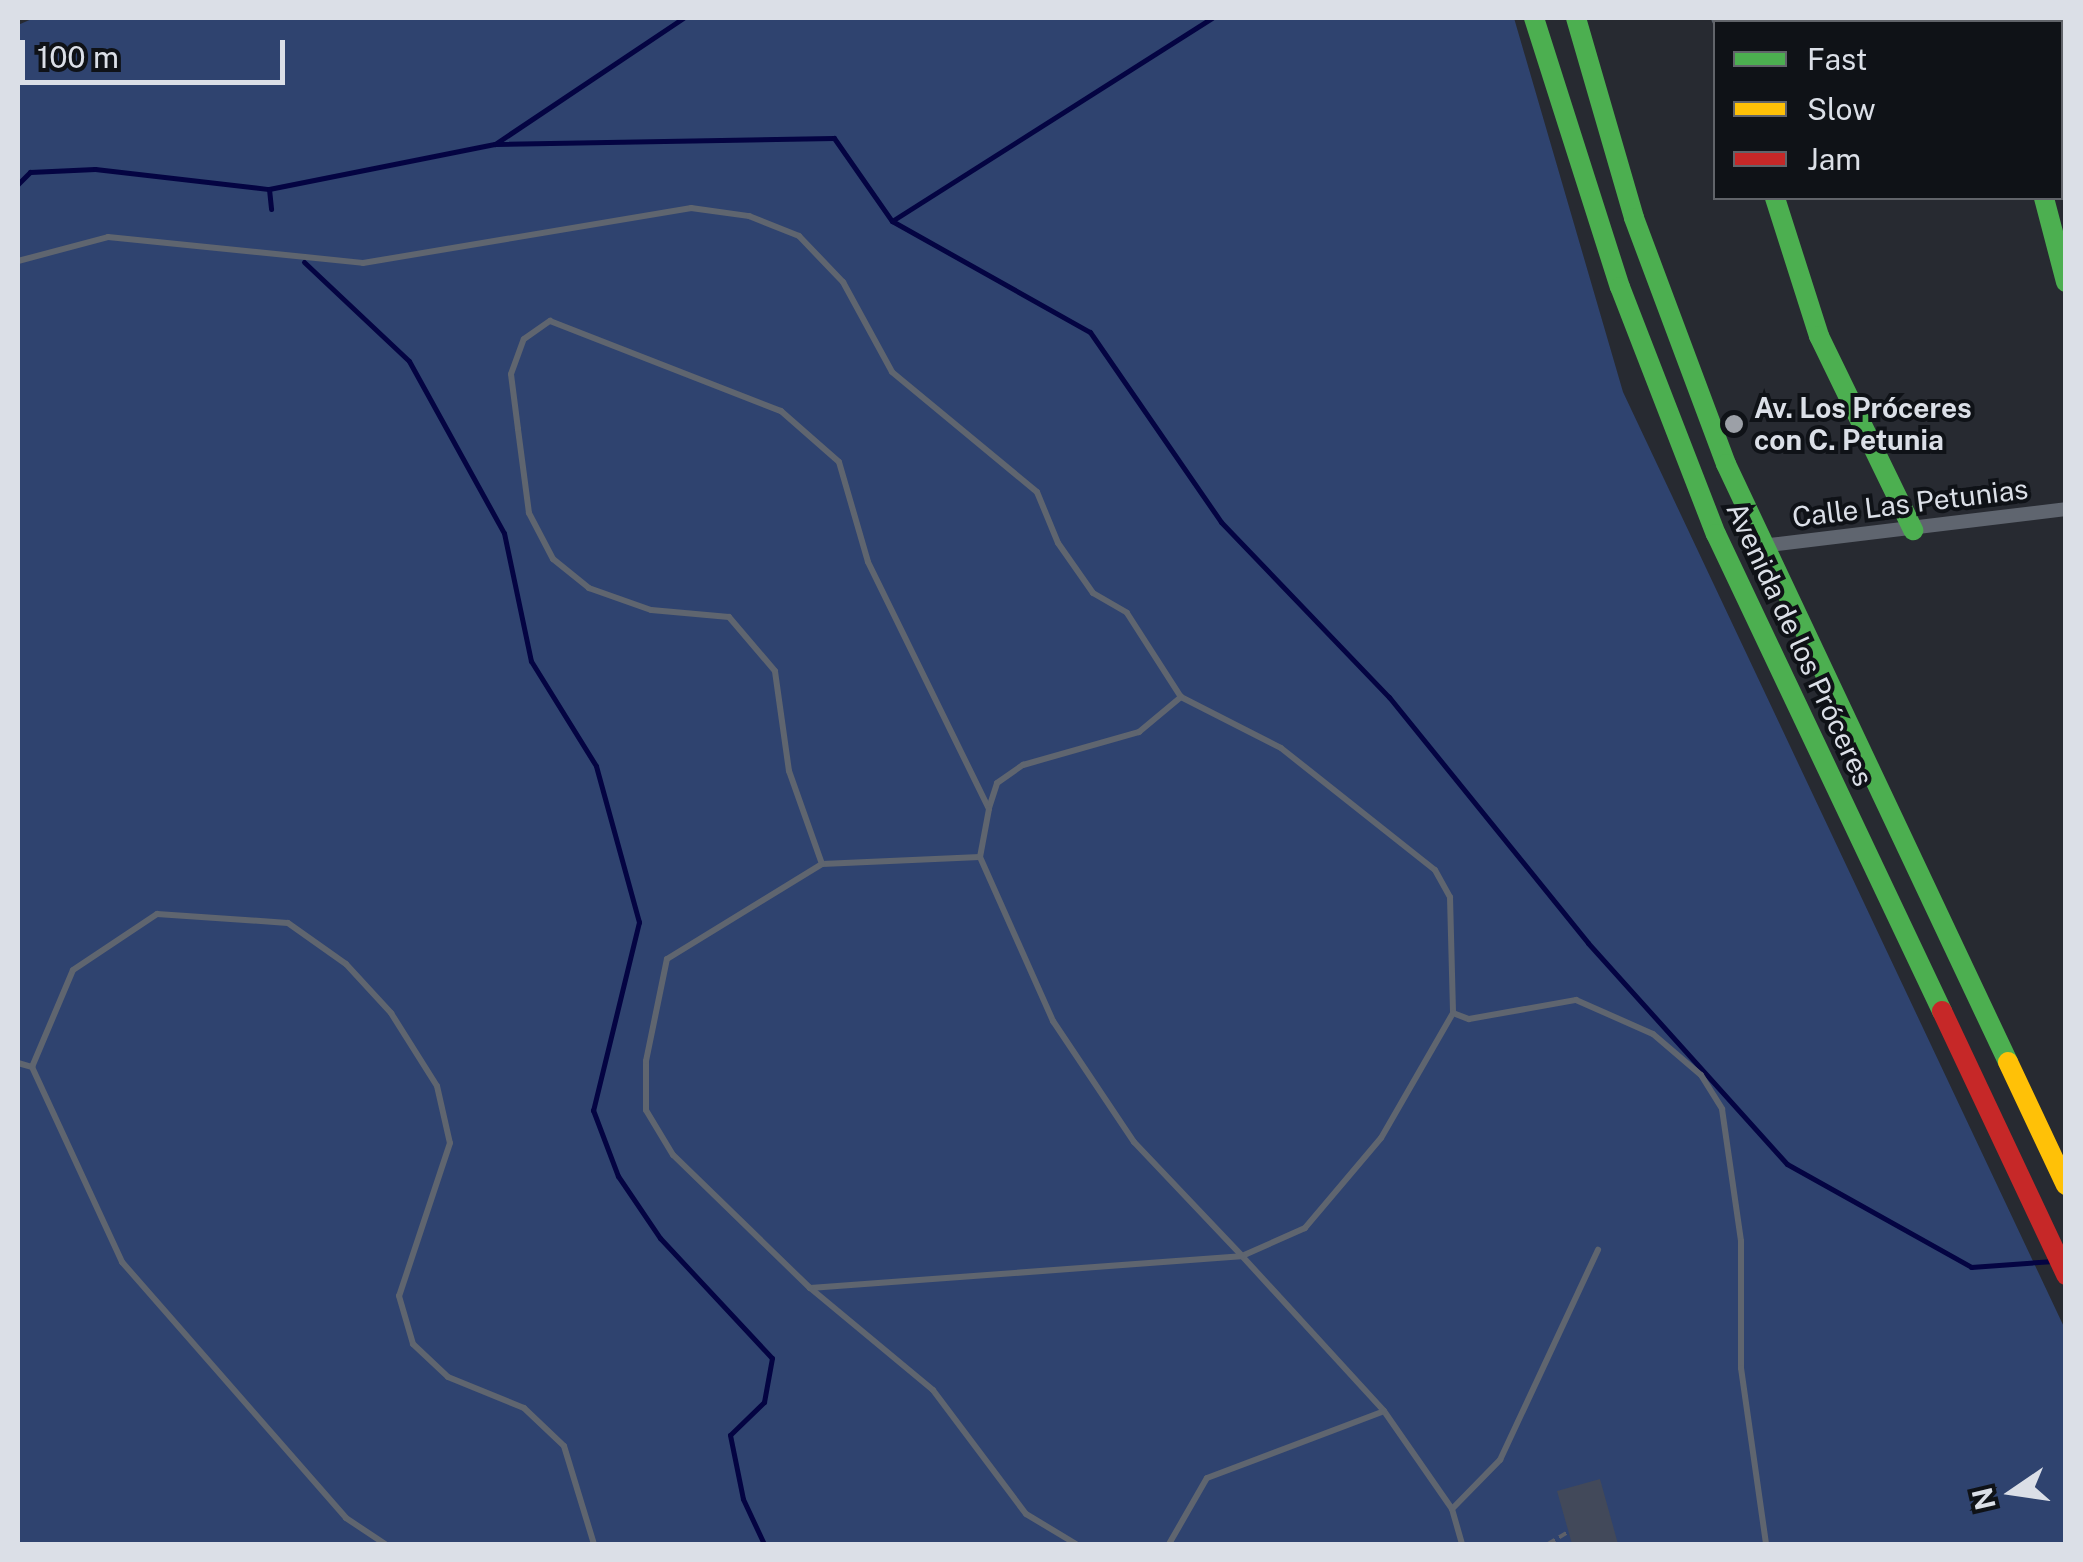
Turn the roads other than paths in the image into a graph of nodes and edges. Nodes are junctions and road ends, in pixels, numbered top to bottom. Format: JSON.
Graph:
{"nodes":[{"id":1,"x":1534,"y":18,"type":"edge"},
{"id":2,"x":1576,"y":18,"type":"edge"},
{"id":3,"x":1776,"y":200,"type":"edge"},
{"id":4,"x":2045,"y":200,"type":"edge"},
{"id":5,"x":18,"y":261,"type":"edge"},
{"id":6,"x":2066,"y":282,"type":"edge"},
{"id":7,"x":2066,"y":509,"type":"edge"},
{"id":8,"x":1913,"y":530,"type":"junction"},
{"id":9,"x":1761,"y":546,"type":"junction"},
{"id":10,"x":1181,"y":696,"type":"junction"},
{"id":11,"x":989,"y":809,"type":"junction"},
{"id":12,"x":980,"y":856,"type":"junction"},
{"id":13,"x":822,"y":864,"type":"junction"},
{"id":14,"x":1453,"y":1012,"type":"junction"},
{"id":15,"x":18,"y":1063,"type":"edge"},
{"id":16,"x":32,"y":1067,"type":"junction"},
{"id":17,"x":2064,"y":1182,"type":"edge"},
{"id":18,"x":1598,"y":1250,"type":"dead end"},
{"id":19,"x":1242,"y":1256,"type":"junction"},
{"id":20,"x":2066,"y":1275,"type":"edge"},
{"id":21,"x":810,"y":1288,"type":"junction"},
{"id":22,"x":1384,"y":1410,"type":"junction"},
{"id":23,"x":1452,"y":1510,"type":"junction"},
{"id":24,"x":384,"y":1544,"type":"edge"},
{"id":25,"x":594,"y":1544,"type":"edge"},
{"id":26,"x":1076,"y":1544,"type":"edge"},
{"id":27,"x":1169,"y":1544,"type":"edge"},
{"id":28,"x":1462,"y":1544,"type":"edge"},
{"id":29,"x":1766,"y":1544,"type":"edge"}],
"edges":[{"from":1,"to":20,"type":"main road","name":"Avenida de los Próceres"},
{"from":2,"to":9,"type":"main road","name":"Avenida de los Próceres"},
{"from":3,"to":8,"type":"main road"},
{"from":4,"to":6,"type":"main road"},
{"from":5,"to":10,"type":"lane"},
{"from":7,"to":8,"type":"street","name":"Calle Las Petunias"},
{"from":8,"to":9,"type":"street","name":"Calle Las Petunias"},
{"from":9,"to":17,"type":"main road","name":"Avenida de los Próceres"},
{"from":10,"to":11,"type":"lane"},
{"from":10,"to":14,"type":"lane"},
{"from":11,"to":12,"type":"lane"},
{"from":11,"to":13,"type":"lane"},
{"from":12,"to":13,"type":"lane"},
{"from":12,"to":19,"type":"lane"},
{"from":13,"to":21,"type":"lane"},
{"from":14,"to":19,"type":"lane"},
{"from":14,"to":29,"type":"lane"},
{"from":15,"to":16,"type":"lane"},
{"from":16,"to":24,"type":"lane"},
{"from":16,"to":25,"type":"lane"},
{"from":18,"to":23,"type":"lane"},
{"from":19,"to":21,"type":"lane"},
{"from":19,"to":22,"type":"lane"},
{"from":21,"to":26,"type":"lane"},
{"from":22,"to":23,"type":"lane"},
{"from":22,"to":27,"type":"lane"},
{"from":23,"to":28,"type":"lane"}]}
